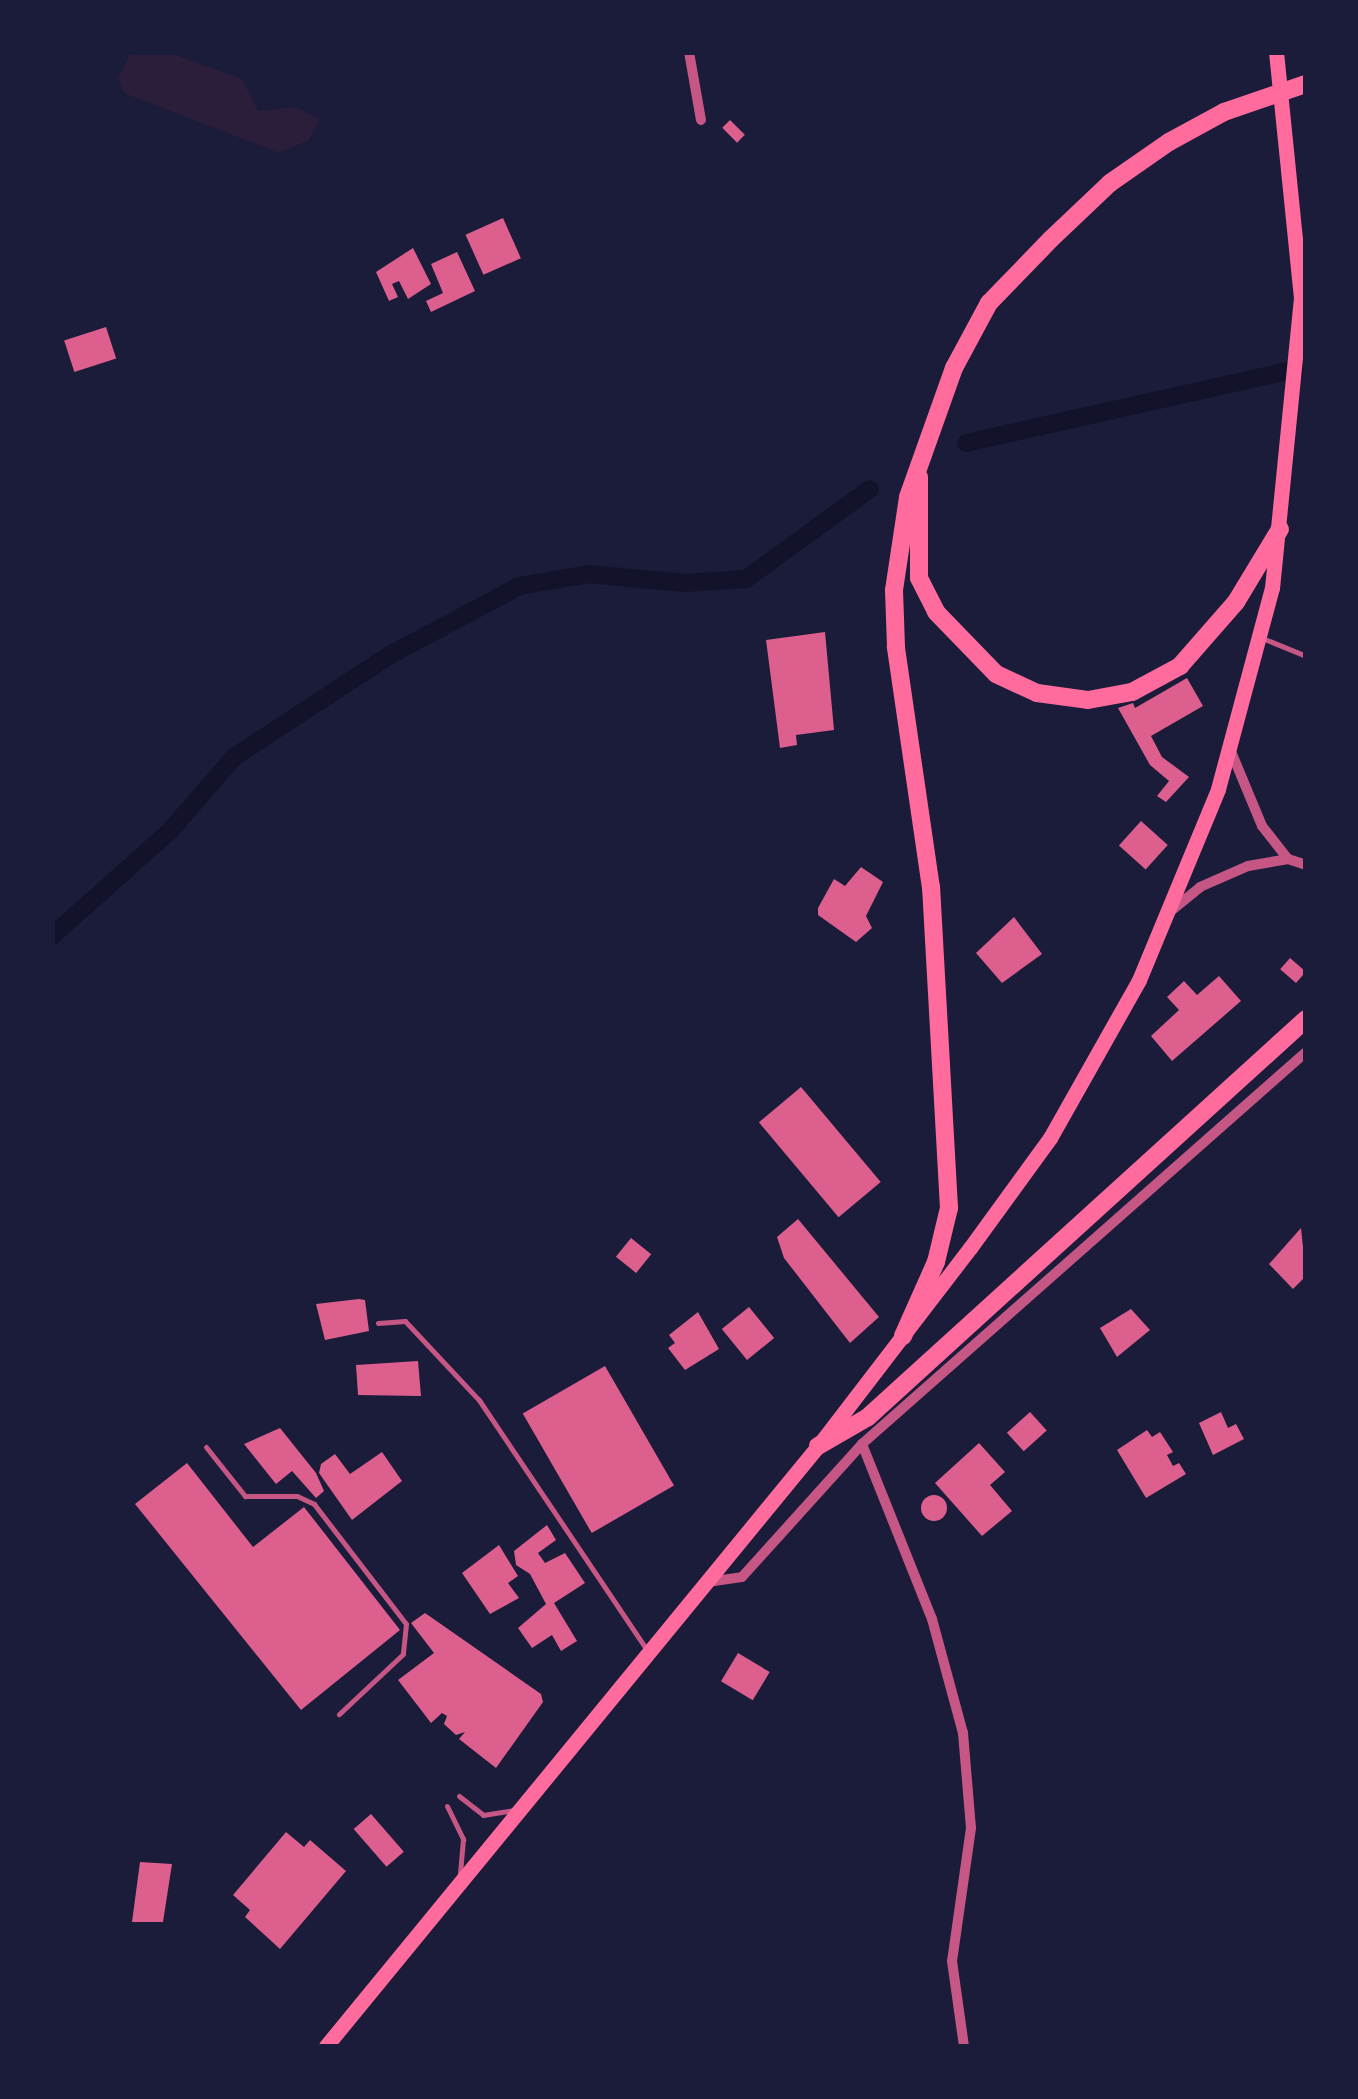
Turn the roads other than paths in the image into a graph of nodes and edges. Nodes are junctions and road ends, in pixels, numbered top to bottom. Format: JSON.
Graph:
{"nodes":[{"id":1,"x":689,"y":52,"type":"edge"},
{"id":2,"x":1277,"y":60,"type":"edge"},
{"id":3,"x":1306,"y":84,"type":"edge"},
{"id":4,"x":701,"y":120,"type":"dead end"},
{"id":5,"x":918,"y":472,"type":"junction"},
{"id":6,"x":1280,"y":529,"type":"junction"},
{"id":7,"x":1262,"y":638,"type":"junction"},
{"id":8,"x":1306,"y":656,"type":"edge"},
{"id":9,"x":1230,"y":748,"type":"junction"},
{"id":10,"x":1288,"y":858,"type":"junction"},
{"id":11,"x":1306,"y":865,"type":"edge"},
{"id":12,"x":1172,"y":910,"type":"junction"},
{"id":13,"x":1306,"y":1019,"type":"edge"},
{"id":14,"x":1306,"y":1052,"type":"edge"},
{"id":15,"x":378,"y":1323,"type":"dead end"},
{"id":16,"x":903,"y":1336,"type":"junction"},
{"id":17,"x":862,"y":1444,"type":"junction"},
{"id":18,"x":818,"y":1446,"type":"junction"},
{"id":19,"x":206,"y":1447,"type":"dead end"},
{"id":20,"x":706,"y":1582,"type":"junction"},
{"id":21,"x":649,"y":1652,"type":"junction"},
{"id":22,"x":338,"y":1714,"type":"dead end"},
{"id":23,"x":459,"y":1796,"type":"dead end"},
{"id":24,"x":447,"y":1806,"type":"dead end"},
{"id":25,"x":523,"y":1809,"type":"junction"},
{"id":26,"x":456,"y":1891,"type":"junction"},
{"id":27,"x":326,"y":2046,"type":"edge"},
{"id":28,"x":964,"y":2046,"type":"edge"}],
"edges":[{"from":1,"to":4,"type":"street"},
{"from":2,"to":6,"type":"main road"},
{"from":3,"to":5,"type":"highway"},
{"from":5,"to":6,"type":"highway"},
{"from":5,"to":16,"type":"highway"},
{"from":6,"to":7,"type":"main road"},
{"from":7,"to":8,"type":"lane"},
{"from":7,"to":9,"type":"main road"},
{"from":9,"to":10,"type":"street"},
{"from":9,"to":12,"type":"main road"},
{"from":10,"to":11,"type":"street"},
{"from":10,"to":12,"type":"street"},
{"from":12,"to":16,"type":"main road"},
{"from":13,"to":18,"type":"highway"},
{"from":14,"to":17,"type":"street"},
{"from":15,"to":21,"type":"lane"},
{"from":16,"to":18,"type":"main road"},
{"from":17,"to":20,"type":"street"},
{"from":17,"to":28,"type":"street"},
{"from":18,"to":20,"type":"main road"},
{"from":19,"to":22,"type":"lane"},
{"from":20,"to":21,"type":"main road"},
{"from":21,"to":25,"type":"main road"},
{"from":23,"to":25,"type":"lane"},
{"from":24,"to":26,"type":"lane"},
{"from":25,"to":26,"type":"main road"},
{"from":26,"to":27,"type":"main road"}]}
